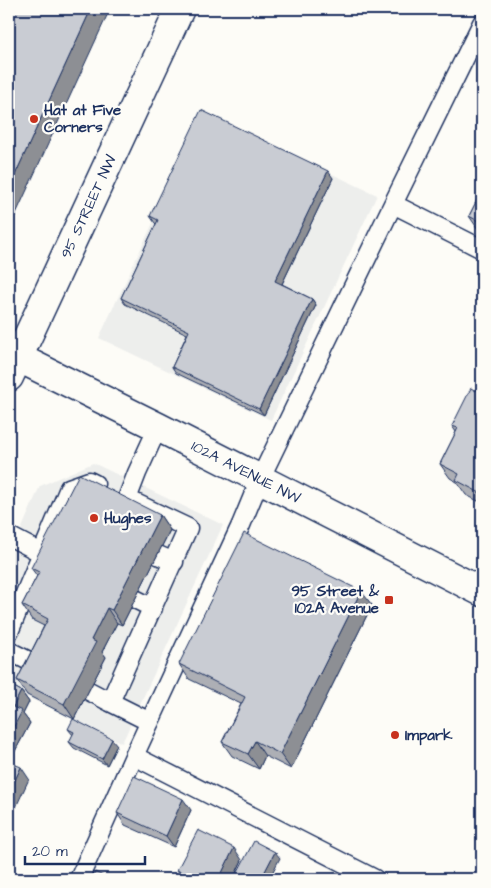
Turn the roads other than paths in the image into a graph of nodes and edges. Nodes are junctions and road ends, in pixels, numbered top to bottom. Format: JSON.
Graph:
{"nodes":[{"id":1,"x":180,"y":9,"type":"edge"},
{"id":2,"x":482,"y":23,"type":"edge"},
{"id":3,"x":392,"y":204,"type":"junction"},
{"id":4,"x":482,"y":249,"type":"edge"},
{"id":5,"x":12,"y":363,"type":"edge"},
{"id":6,"x":158,"y":427,"type":"junction"},
{"id":7,"x":260,"y":479,"type":"junction"},
{"id":8,"x":127,"y":499,"type":"junction"},
{"id":9,"x":9,"y":536,"type":"edge"},
{"id":10,"x":48,"y":556,"type":"junction"},
{"id":11,"x":482,"y":592,"type":"edge"},
{"id":12,"x":135,"y":599,"type":"dead end"},
{"id":13,"x":152,"y":608,"type":"junction"},
{"id":14,"x":9,"y":632,"type":"edge"},
{"id":15,"x":9,"y":651,"type":"edge"},
{"id":16,"x":41,"y":667,"type":"edge"},
{"id":17,"x":89,"y":691,"type":"dead end"},
{"id":18,"x":110,"y":702,"type":"junction"},
{"id":19,"x":150,"y":722,"type":"junction"},
{"id":20,"x":134,"y":756,"type":"junction"},
{"id":21,"x":79,"y":879,"type":"edge"},
{"id":22,"x":375,"y":879,"type":"edge"}],
"edges":[{"from":1,"to":5,"type":"street","name":"95 STREET NW"},
{"from":2,"to":3,"type":"lane"},
{"from":3,"to":4,"type":"lane"},
{"from":3,"to":7,"type":"lane"},
{"from":5,"to":6,"type":"street","name":"102A AVENUE NW"},
{"from":6,"to":7,"type":"street","name":"102A AVENUE NW"},
{"from":6,"to":8,"type":"lane"},
{"from":7,"to":11,"type":"street","name":"102A AVENUE NW"},
{"from":7,"to":19,"type":"lane"},
{"from":8,"to":10,"type":"lane"},
{"from":8,"to":13,"type":"lane"},
{"from":9,"to":10,"type":"lane"},
{"from":10,"to":14,"type":"lane"},
{"from":12,"to":13,"type":"lane"},
{"from":13,"to":18,"type":"lane"},
{"from":15,"to":16,"type":"lane"},
{"from":17,"to":18,"type":"lane"},
{"from":18,"to":19,"type":"lane"},
{"from":19,"to":20,"type":"lane"},
{"from":20,"to":21,"type":"lane"},
{"from":20,"to":22,"type":"lane"}]}
